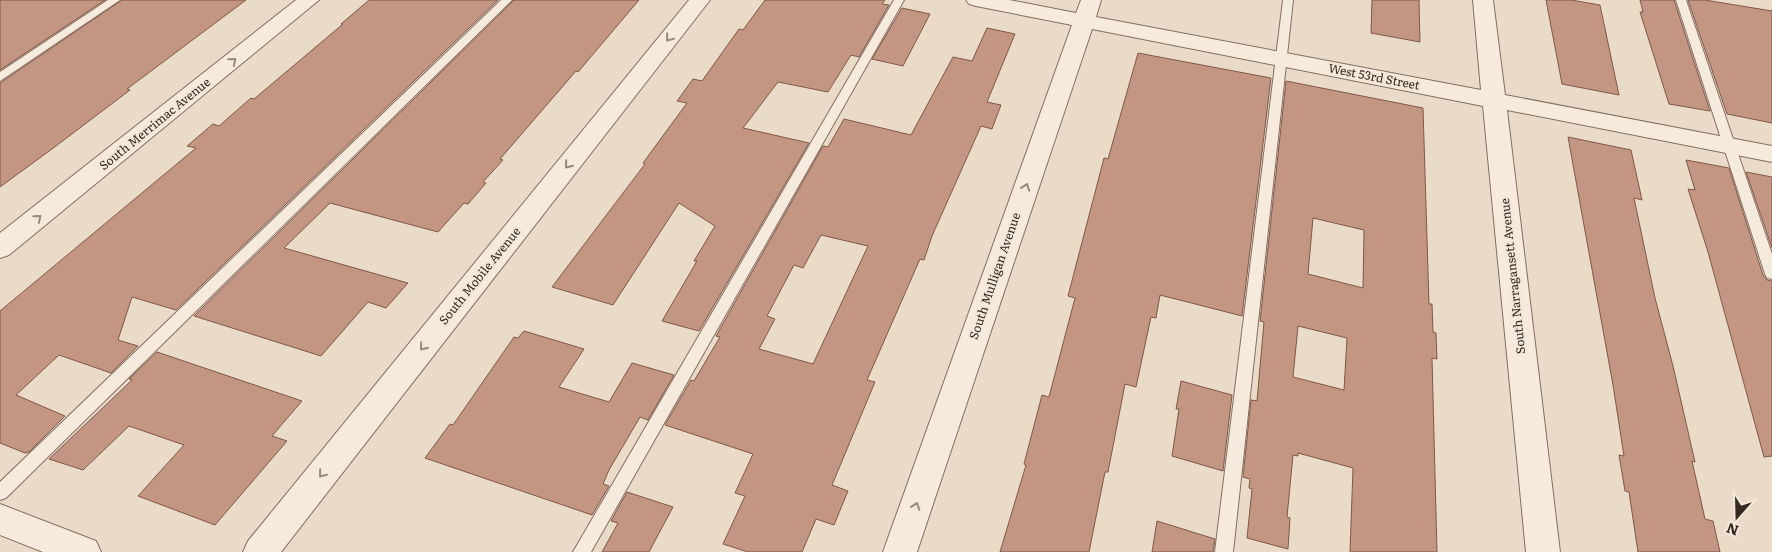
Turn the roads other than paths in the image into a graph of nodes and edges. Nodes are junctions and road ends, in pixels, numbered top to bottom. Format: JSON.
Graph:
{"nodes":[{"id":1,"x":114,"y":0,"type":"edge"},
{"id":2,"x":310,"y":0,"type":"edge"},
{"id":3,"x":507,"y":0,"type":"edge"},
{"id":4,"x":700,"y":0,"type":"edge"},
{"id":5,"x":899,"y":0,"type":"edge"},
{"id":6,"x":976,"y":0,"type":"edge"},
{"id":7,"x":1288,"y":0,"type":"edge"},
{"id":8,"x":1483,"y":0,"type":"edge"},
{"id":9,"x":1681,"y":0,"type":"edge"},
{"id":10,"x":1087,"y":10,"type":"edge"},
{"id":11,"x":1281,"y":59,"type":"junction"},
{"id":12,"x":0,"y":77,"type":"edge"},
{"id":13,"x":1494,"y":100,"type":"junction"},
{"id":14,"x":1730,"y":146,"type":"junction"},
{"id":15,"x":1772,"y":154,"type":"edge"},
{"id":16,"x":0,"y":248,"type":"edge"},
{"id":17,"x":1772,"y":274,"type":"edge"},
{"id":18,"x":0,"y":493,"type":"edge"},
{"id":19,"x":0,"y":519,"type":"edge"},
{"id":20,"x":84,"y":552,"type":"edge"},
{"id":21,"x":260,"y":552,"type":"edge"},
{"id":22,"x":582,"y":552,"type":"edge"},
{"id":23,"x":900,"y":552,"type":"edge"},
{"id":24,"x":1224,"y":552,"type":"edge"},
{"id":25,"x":1544,"y":552,"type":"edge"}],
"edges":[{"from":1,"to":12,"type":"lane"},
{"from":16,"to":2,"type":"street","name":"South Merrimac Avenue","one_way":true},
{"from":3,"to":18,"type":"lane"},
{"from":4,"to":21,"type":"street","name":"South Mobile Avenue","one_way":true},
{"from":5,"to":22,"type":"lane"},
{"from":6,"to":10,"type":"street","name":"West 53rd Street"},
{"from":7,"to":11,"type":"lane"},
{"from":8,"to":13,"type":"street","name":"South Narragansett Avenue"},
{"from":9,"to":14,"type":"lane"},
{"from":10,"to":11,"type":"street","name":"West 53rd Street"},
{"from":23,"to":10,"type":"street","name":"South Mulligan Avenue","one_way":true},
{"from":11,"to":13,"type":"street","name":"West 53rd Street"},
{"from":11,"to":24,"type":"lane"},
{"from":13,"to":14,"type":"street","name":"West 53rd Street"},
{"from":13,"to":25,"type":"street","name":"South Narragansett Avenue"},
{"from":14,"to":15,"type":"street","name":"West 53rd Street"},
{"from":14,"to":17,"type":"lane"},
{"from":19,"to":20,"type":"street"}]}
